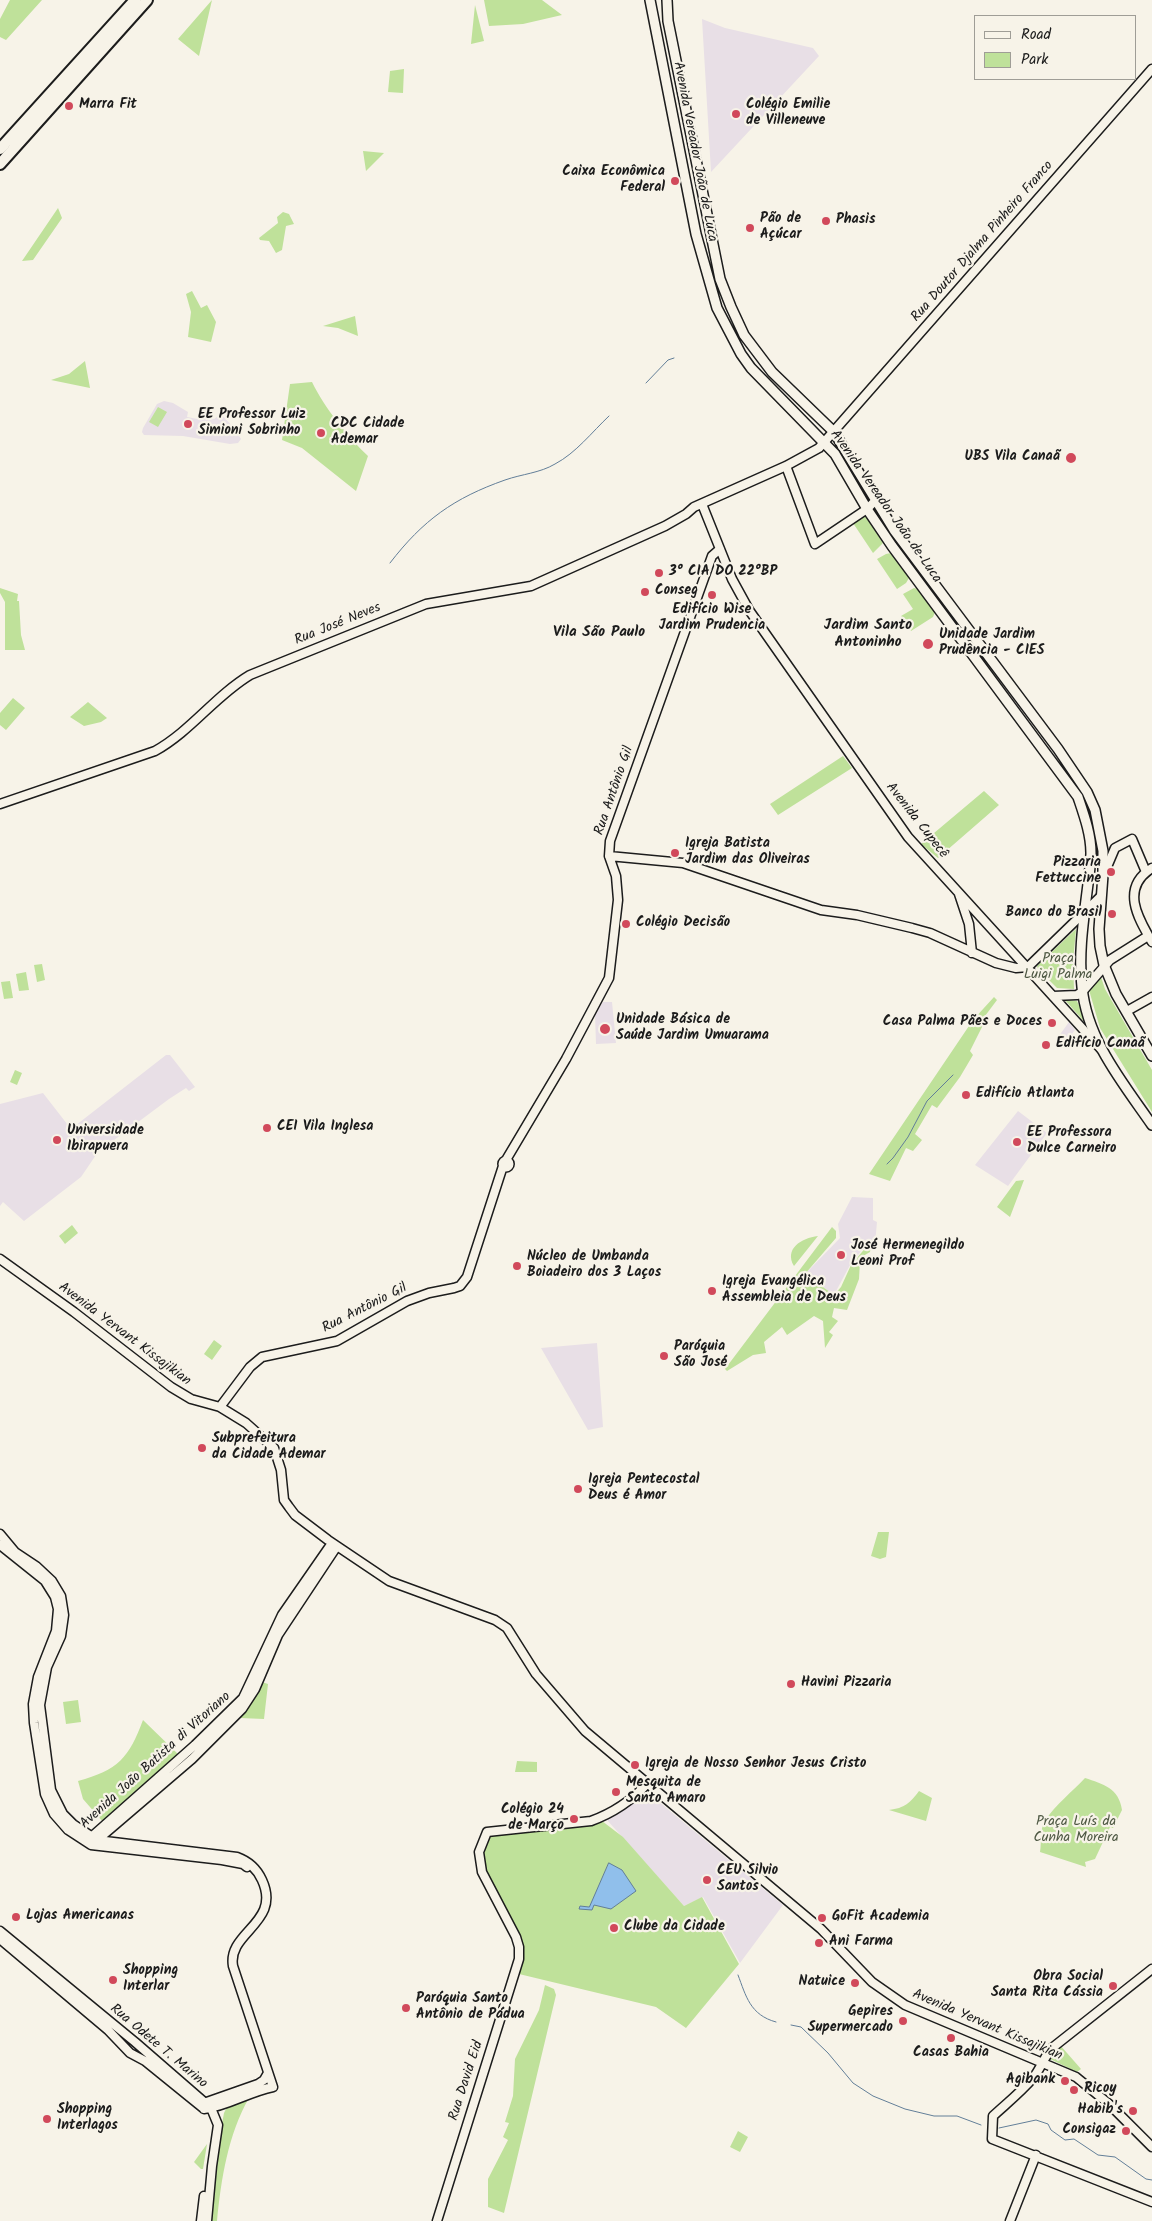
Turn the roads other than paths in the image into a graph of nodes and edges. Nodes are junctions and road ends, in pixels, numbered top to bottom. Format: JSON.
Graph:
{"nodes":[{"id":1,"x":135,"y":0,"type":"edge"},
{"id":2,"x":147,"y":0,"type":"edge"},
{"id":3,"x":650,"y":0,"type":"edge"},
{"id":4,"x":667,"y":0,"type":"edge"},
{"id":5,"x":1152,"y":69,"type":"edge"},
{"id":6,"x":0,"y":149,"type":"edge"},
{"id":7,"x":0,"y":164,"type":"edge"},
{"id":8,"x":834,"y":432,"type":"junction"},
{"id":9,"x":826,"y":442,"type":"junction"},
{"id":10,"x":786,"y":466,"type":"junction"},
{"id":11,"x":876,"y":500,"type":"junction"},
{"id":12,"x":702,"y":504,"type":"junction"},
{"id":13,"x":867,"y":509,"type":"junction"},
{"id":14,"x":720,"y":548,"type":"junction"},
{"id":15,"x":0,"y":804,"type":"edge"},
{"id":16,"x":609,"y":856,"type":"junction"},
{"id":17,"x":1107,"y":857,"type":"junction"},
{"id":18,"x":1149,"y":870,"type":"edge"},
{"id":19,"x":958,"y":893,"type":"junction"},
{"id":20,"x":1100,"y":897,"type":"junction"},
{"id":21,"x":1085,"y":912,"type":"junction"},
{"id":22,"x":1150,"y":939,"type":"edge"},
{"id":23,"x":972,"y":953,"type":"junction"},
{"id":24,"x":1104,"y":965,"type":"junction"},
{"id":25,"x":1028,"y":967,"type":"junction"},
{"id":26,"x":1082,"y":992,"type":"junction"},
{"id":27,"x":1057,"y":997,"type":"junction"},
{"id":28,"x":1152,"y":997,"type":"edge"},
{"id":29,"x":1126,"y":1011,"type":"junction"},
{"id":30,"x":1102,"y":1050,"type":"junction"},
{"id":31,"x":1152,"y":1056,"type":"edge"},
{"id":32,"x":1152,"y":1125,"type":"edge"},
{"id":33,"x":0,"y":1259,"type":"edge"},
{"id":34,"x":220,"y":1407,"type":"junction"},
{"id":35,"x":0,"y":1534,"type":"edge"},
{"id":36,"x":0,"y":1545,"type":"edge"},
{"id":37,"x":334,"y":1545,"type":"junction"},
{"id":38,"x":647,"y":1784,"type":"junction"},
{"id":39,"x":92,"y":1841,"type":"junction"},
{"id":40,"x":0,"y":1931,"type":"edge"},
{"id":41,"x":0,"y":1939,"type":"edge"},
{"id":42,"x":1152,"y":1969,"type":"edge"},
{"id":43,"x":124,"y":2034,"type":"junction"},
{"id":44,"x":134,"y":2042,"type":"junction"},
{"id":45,"x":124,"y":2047,"type":"junction"},
{"id":46,"x":1042,"y":2062,"type":"junction"},
{"id":47,"x":268,"y":2074,"type":"junction"},
{"id":48,"x":236,"y":2094,"type":"junction"},
{"id":49,"x":225,"y":2105,"type":"junction"},
{"id":50,"x":205,"y":2106,"type":"junction"},
{"id":51,"x":218,"y":2125,"type":"junction"},
{"id":52,"x":1152,"y":2147,"type":"edge"},
{"id":53,"x":1036,"y":2155,"type":"junction"},
{"id":54,"x":1152,"y":2202,"type":"edge"},
{"id":55,"x":201,"y":2221,"type":"edge"},
{"id":56,"x":207,"y":2221,"type":"edge"},
{"id":57,"x":437,"y":2221,"type":"edge"},
{"id":58,"x":1010,"y":2221,"type":"edge"}],
"edges":[{"from":1,"to":6,"type":"highway"},
{"from":2,"to":7,"type":"highway"},
{"from":3,"to":9,"type":"main road","name":"Avenida Vereador João de Luca"},
{"from":4,"to":8,"type":"main road","name":"Avenida Vereador João de Luca"},
{"from":5,"to":8,"type":"street","name":"Rua Doutor Djalma Pinheiro Franco"},
{"from":8,"to":9,"type":"street","name":"Rua Doutor Djalma Pinheiro Franco"},
{"from":8,"to":11,"type":"main road","name":"Avenida Vereador João de Luca"},
{"from":9,"to":10,"type":"street"},
{"from":9,"to":13,"type":"main road","name":"Avenida Vereador João de Luca"},
{"from":10,"to":12,"type":"street"},
{"from":10,"to":13,"type":"street"},
{"from":11,"to":13,"type":"street"},
{"from":11,"to":17,"type":"main road","name":"Avenida Vereador João de Luca"},
{"from":12,"to":14,"type":"street","name":"Avenida Cupecê"},
{"from":12,"to":15,"type":"street","name":"Rua José Neves"},
{"from":13,"to":21,"type":"main road","name":"Avenida Vereador João de Luca"},
{"from":14,"to":16,"type":"street","name":"Rua Antônio Gil"},
{"from":14,"to":19,"type":"street","name":"Avenida Cupecê"},
{"from":16,"to":23,"type":"street"},
{"from":16,"to":34,"type":"street","name":"Rua Antônio Gil"},
{"from":17,"to":18,"type":"street"},
{"from":17,"to":20,"type":"main road","name":"Avenida Vereador João de Luca"},
{"from":18,"to":22,"type":"street"},
{"from":19,"to":23,"type":"street"},
{"from":19,"to":25,"type":"street","name":"Avenida Cupecê"},
{"from":20,"to":21,"type":"street"},
{"from":20,"to":24,"type":"main road","name":"Avenida Vereador João de Luca"},
{"from":21,"to":25,"type":"street"},
{"from":21,"to":26,"type":"main road","name":"Avenida Vereador João de Luca"},
{"from":22,"to":24,"type":"street"},
{"from":23,"to":25,"type":"street"},
{"from":24,"to":26,"type":"street"},
{"from":24,"to":29,"type":"main road","name":"Avenida Vereador João de Luca"},
{"from":25,"to":27,"type":"street","name":"Avenida Cupecê"},
{"from":26,"to":27,"type":"street"},
{"from":26,"to":30,"type":"main road","name":"Avenida Vereador João de Luca"},
{"from":27,"to":30,"type":"street","name":"Avenida Cupecê"},
{"from":28,"to":29,"type":"street"},
{"from":29,"to":31,"type":"main road","name":"Avenida Vereador João de Luca"},
{"from":30,"to":32,"type":"main road","name":"Avenida Cupecê"},
{"from":33,"to":34,"type":"street","name":"Avenida Yervant Kissajikian"},
{"from":34,"to":37,"type":"street","name":"Avenida Yervant Kissajikian"},
{"from":35,"to":39,"type":"street"},
{"from":36,"to":39,"type":"street"},
{"from":37,"to":38,"type":"street","name":"Avenida Yervant Kissajikian"},
{"from":37,"to":39,"type":"street","name":"Avenida João Batista di Vitoriano"},
{"from":38,"to":46,"type":"street","name":"Avenida Yervant Kissajikian"},
{"from":38,"to":57,"type":"street","name":"Rua David Eid"},
{"from":39,"to":47,"type":"street"},
{"from":40,"to":43,"type":"street","name":"Rua Odete T. Marino"},
{"from":41,"to":45,"type":"street","name":"Rua Odete T. Marino"},
{"from":42,"to":46,"type":"street"},
{"from":43,"to":44,"type":"street","name":"Rua Odete T. Marino"},
{"from":43,"to":45,"type":"street"},
{"from":44,"to":45,"type":"street"},
{"from":44,"to":50,"type":"street","name":"Rua Odete T. Marino"},
{"from":45,"to":50,"type":"street","name":"Rua Odete T. Marino"},
{"from":46,"to":52,"type":"street","name":"Avenida Yervant Kissajikian"},
{"from":46,"to":53,"type":"street"},
{"from":47,"to":48,"type":"street"},
{"from":47,"to":48,"type":"street"},
{"from":48,"to":49,"type":"street"},
{"from":48,"to":50,"type":"street"},
{"from":49,"to":50,"type":"street"},
{"from":49,"to":51,"type":"street"},
{"from":50,"to":51,"type":"street","name":"Rua Odete T. Marino"},
{"from":50,"to":55,"type":"street","name":"Rua Odete T. Marino"},
{"from":51,"to":56,"type":"street"},
{"from":53,"to":54,"type":"street"},
{"from":53,"to":58,"type":"street"}]}
